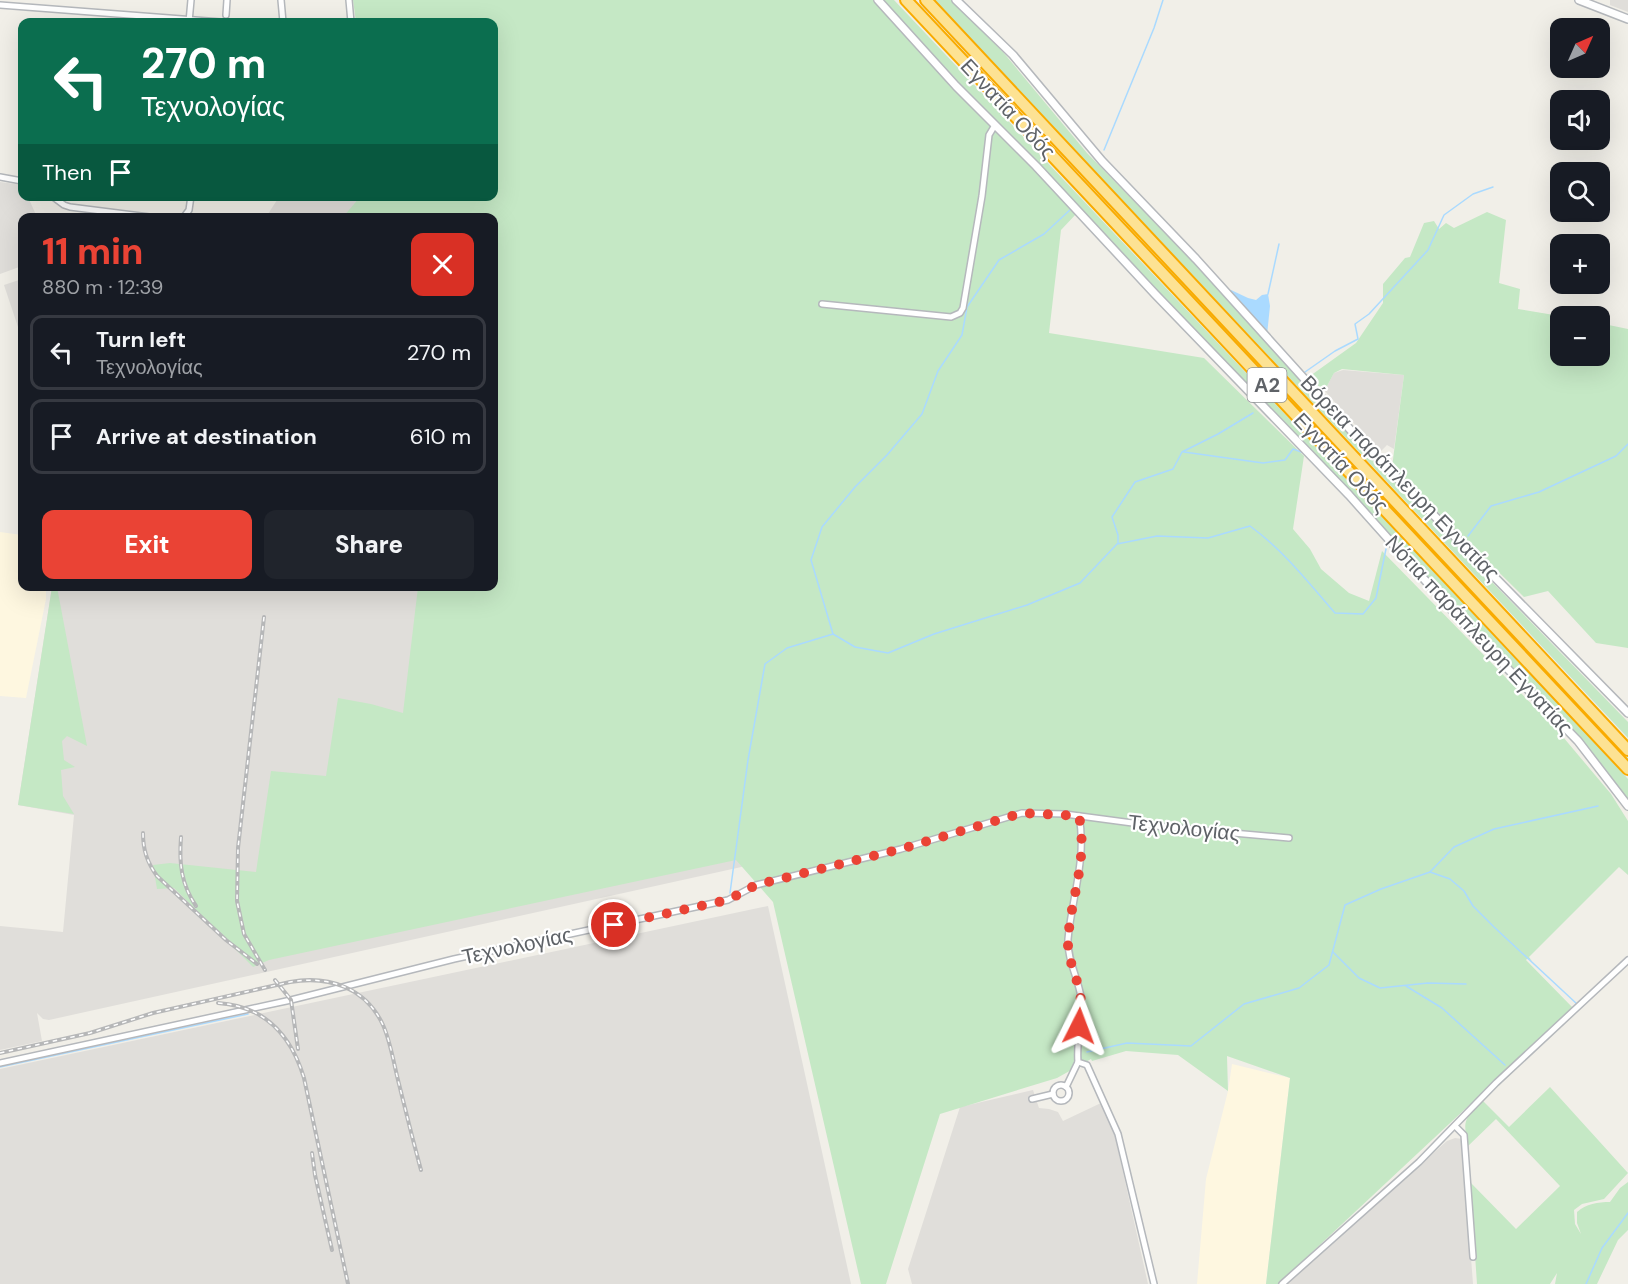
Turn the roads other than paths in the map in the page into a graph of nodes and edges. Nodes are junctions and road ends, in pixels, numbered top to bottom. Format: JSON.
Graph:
{"nodes":[{"id":1,"x":191,"y":0,"type":"edge"},
{"id":2,"x":227,"y":0,"type":"edge"},
{"id":3,"x":281,"y":0,"type":"edge"},
{"id":4,"x":349,"y":0,"type":"edge"},
{"id":5,"x":878,"y":0,"type":"edge"},
{"id":6,"x":906,"y":0,"type":"edge"},
{"id":7,"x":926,"y":0,"type":"edge"},
{"id":8,"x":956,"y":0,"type":"edge"},
{"id":9,"x":1579,"y":0,"type":"edge"},
{"id":10,"x":0,"y":5,"type":"edge"},
{"id":11,"x":226,"y":15,"type":"dead end"},
{"id":12,"x":154,"y":18,"type":"edge"},
{"id":13,"x":189,"y":18,"type":"edge"},
{"id":14,"x":283,"y":18,"type":"edge"},
{"id":15,"x":351,"y":18,"type":"edge"},
{"id":16,"x":1628,"y":19,"type":"edge"},
{"id":17,"x":995,"y":124,"type":"junction"},
{"id":18,"x":0,"y":177,"type":"edge"},
{"id":19,"x":18,"y":180,"type":"edge"},
{"id":20,"x":59,"y":201,"type":"edge"},
{"id":21,"x":117,"y":213,"type":"edge"},
{"id":22,"x":822,"y":304,"type":"dead end"},
{"id":23,"x":1628,"y":713,"type":"edge"},
{"id":24,"x":1628,"y":750,"type":"edge"},
{"id":25,"x":1628,"y":770,"type":"edge"},
{"id":26,"x":1628,"y":806,"type":"edge"},
{"id":27,"x":1079,"y":816,"type":"junction"},
{"id":28,"x":1289,"y":838,"type":"dead end"},
{"id":29,"x":1628,"y":960,"type":"edge"},
{"id":30,"x":1078,"y":1062,"type":"junction"},
{"id":31,"x":0,"y":1063,"type":"edge"},
{"id":32,"x":1066,"y":1087,"type":"junction"},
{"id":33,"x":1053,"y":1094,"type":"junction"},
{"id":34,"x":1032,"y":1099,"type":"dead end"},
{"id":35,"x":1455,"y":1126,"type":"junction"},
{"id":36,"x":1473,"y":1257,"type":"dead end"},
{"id":37,"x":1154,"y":1284,"type":"edge"},
{"id":38,"x":1282,"y":1284,"type":"edge"}],
"edges":[{"from":1,"to":13,"type":"street"},
{"from":2,"to":11,"type":"street"},
{"from":3,"to":14,"type":"street"},
{"from":4,"to":15,"type":"street"},
{"from":5,"to":17,"type":"street","name":"Νότια παράπλευρη Εγνατίας"},
{"from":6,"to":25,"type":"highway","name":"Εγνατία Οδός","number":"Α2"},
{"from":7,"to":24,"type":"highway","name":"Εγνατία Οδός","number":"Α2"},
{"from":8,"to":23,"type":"street","name":"Βόρεια παράπλευρη Εγνατίας"},
{"from":9,"to":16,"type":"street"},
{"from":10,"to":12,"type":"street"},
{"from":17,"to":22,"type":"street"},
{"from":17,"to":26,"type":"street","name":"Νότια παράπλευρη Εγνατίας"},
{"from":18,"to":19,"type":"street"},
{"from":20,"to":21,"type":"street"},
{"from":27,"to":28,"type":"street","name":"Τεχνολογίας"},
{"from":27,"to":30,"type":"street"},
{"from":27,"to":31,"type":"street","name":"Τεχνολογίας"},
{"from":29,"to":35,"type":"street"},
{"from":30,"to":32,"type":"street"},
{"from":30,"to":37,"type":"street"},
{"from":32,"to":33,"type":"street"},
{"from":32,"to":33,"type":"street"},
{"from":33,"to":34,"type":"street"},
{"from":35,"to":36,"type":"street"},
{"from":35,"to":38,"type":"street"}]}
